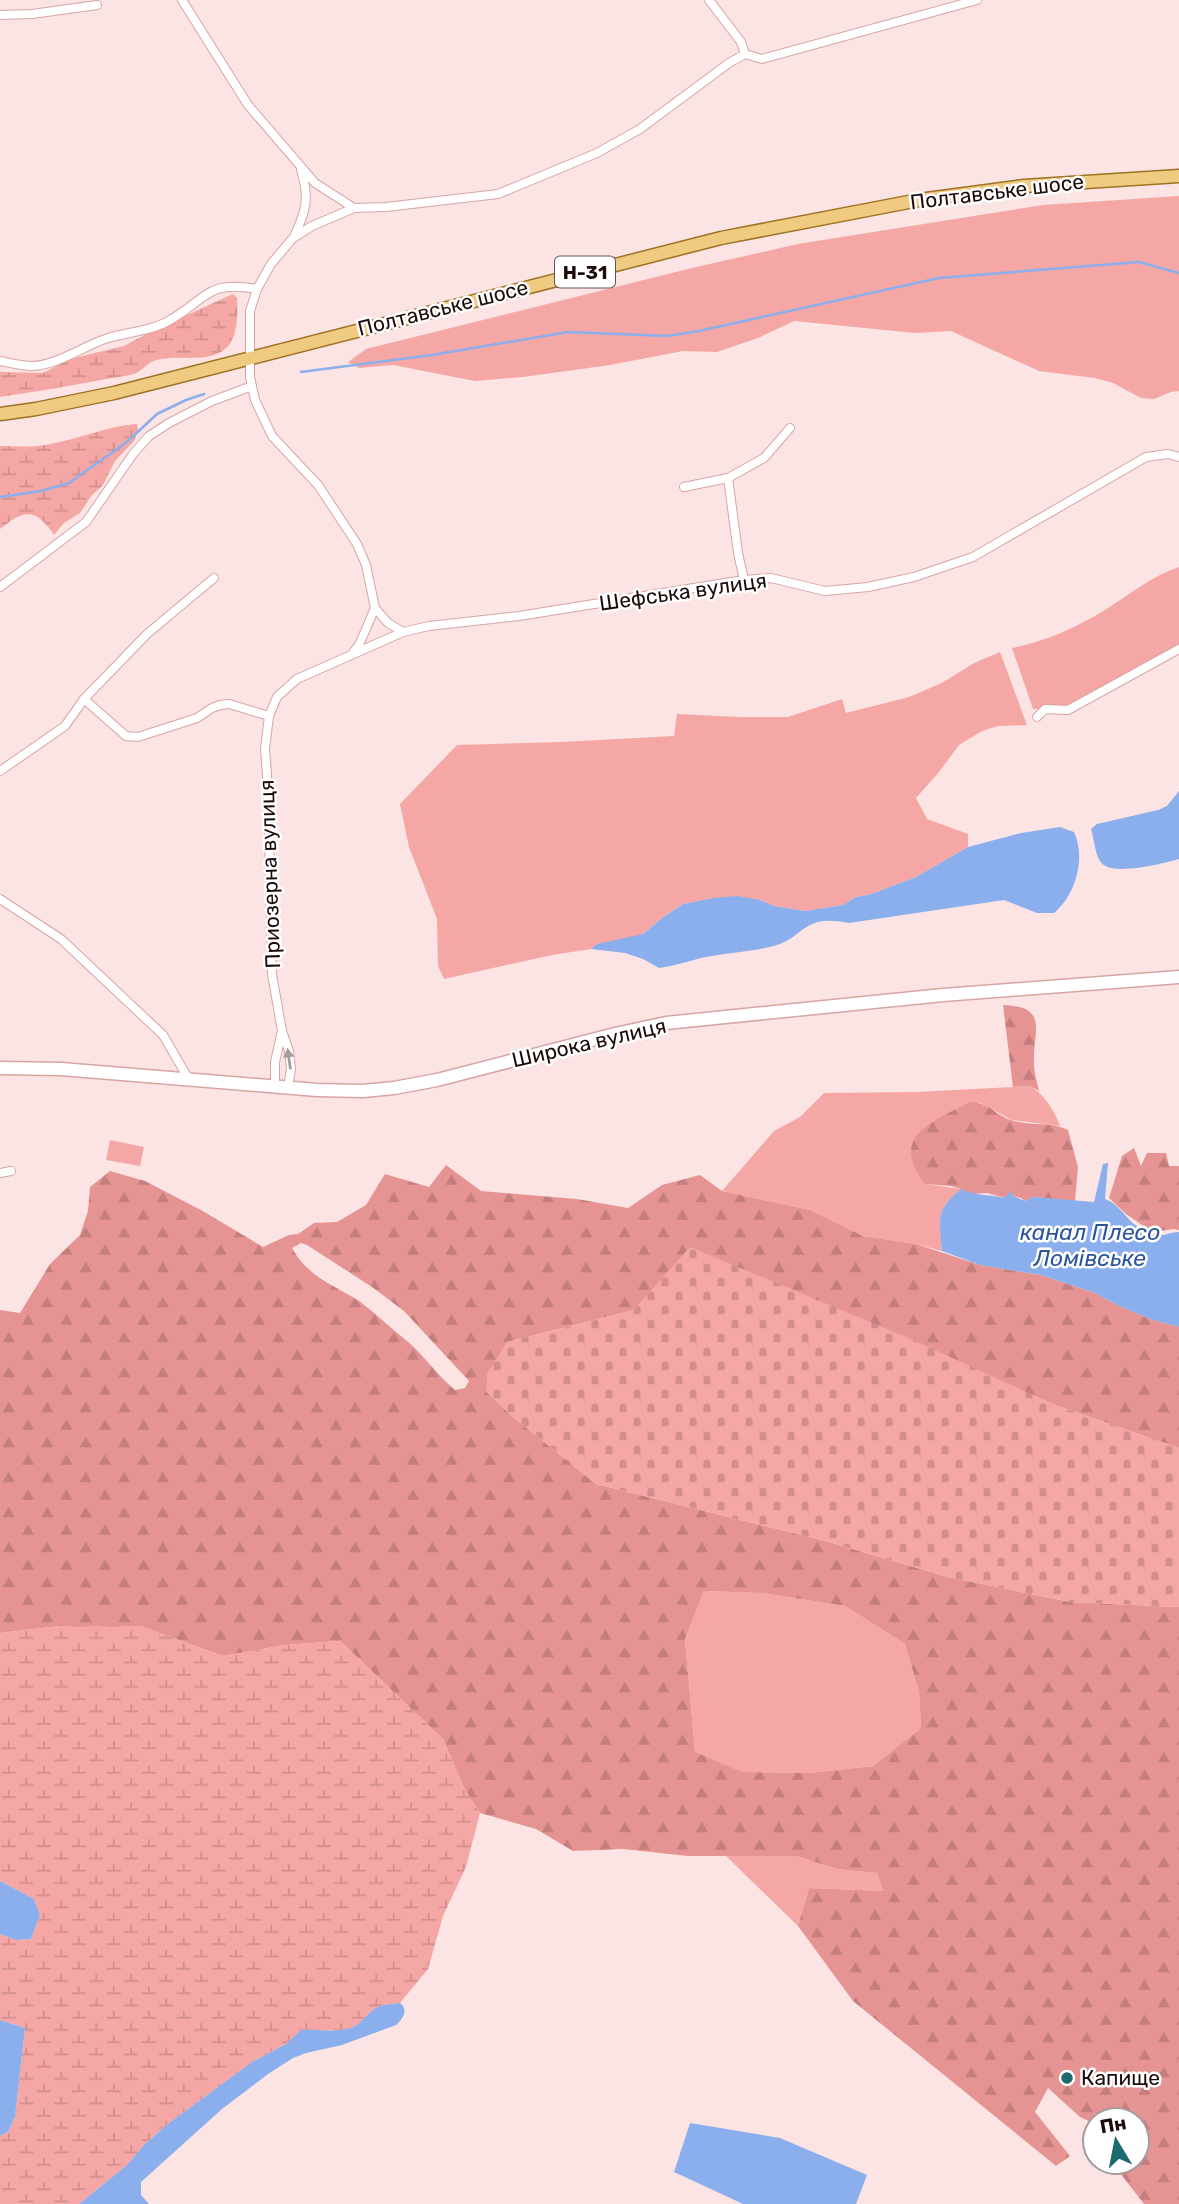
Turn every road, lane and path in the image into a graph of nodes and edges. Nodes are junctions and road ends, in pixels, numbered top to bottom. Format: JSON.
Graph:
{"nodes":[{"id":1,"x":182,"y":0,"type":"edge"},
{"id":2,"x":709,"y":0,"type":"edge"},
{"id":3,"x":977,"y":0,"type":"edge"},
{"id":4,"x":97,"y":5,"type":"dead end"},
{"id":5,"x":0,"y":15,"type":"edge"},
{"id":6,"x":745,"y":54,"type":"junction"},
{"id":7,"x":299,"y":164,"type":"junction"},
{"id":8,"x":1179,"y":176,"type":"edge"},
{"id":9,"x":354,"y":208,"type":"junction"},
{"id":10,"x":293,"y":238,"type":"junction"},
{"id":11,"x":257,"y":289,"type":"junction"},
{"id":12,"x":250,"y":358,"type":"junction"},
{"id":13,"x":0,"y":361,"type":"edge"},
{"id":14,"x":252,"y":386,"type":"junction"},
{"id":15,"x":0,"y":414,"type":"edge"},
{"id":16,"x":790,"y":428,"type":"dead end"},
{"id":17,"x":1179,"y":457,"type":"edge"},
{"id":18,"x":728,"y":478,"type":"junction"},
{"id":19,"x":684,"y":487,"type":"dead end"},
{"id":20,"x":214,"y":578,"type":"dead end"},
{"id":21,"x":744,"y":580,"type":"junction"},
{"id":22,"x":0,"y":587,"type":"edge"},
{"id":23,"x":375,"y":608,"type":"junction"},
{"id":24,"x":403,"y":632,"type":"junction"},
{"id":25,"x":1179,"y":649,"type":"edge"},
{"id":26,"x":350,"y":655,"type":"junction"},
{"id":27,"x":84,"y":699,"type":"junction"},
{"id":28,"x":269,"y":716,"type":"junction"},
{"id":29,"x":1037,"y":718,"type":"dead end"},
{"id":30,"x":0,"y":771,"type":"edge"},
{"id":31,"x":0,"y":899,"type":"edge"},
{"id":32,"x":1179,"y":977,"type":"edge"},
{"id":33,"x":282,"y":1031,"type":"junction"},
{"id":34,"x":0,"y":1068,"type":"edge"},
{"id":35,"x":188,"y":1078,"type":"junction"},
{"id":36,"x":282,"y":1087,"type":"junction"},
{"id":37,"x":11,"y":1171,"type":"dead end"},
{"id":38,"x":0,"y":1173,"type":"edge"}],
"edges":[{"from":1,"to":7,"type":"street"},
{"from":2,"to":6,"type":"street"},
{"from":3,"to":6,"type":"street"},
{"from":4,"to":5,"type":"street"},
{"from":6,"to":9,"type":"street"},
{"from":7,"to":9,"type":"street"},
{"from":7,"to":10,"type":"street"},
{"from":8,"to":12,"type":"main road","name":"Полтавське шосе","number":"Н-31"},
{"from":9,"to":10,"type":"street"},
{"from":10,"to":11,"type":"street"},
{"from":11,"to":12,"type":"street"},
{"from":11,"to":13,"type":"street"},
{"from":12,"to":14,"type":"street"},
{"from":12,"to":15,"type":"main road","name":"Полтавське шосе","number":"Н-31"},
{"from":14,"to":22,"type":"street"},
{"from":14,"to":23,"type":"street"},
{"from":16,"to":18,"type":"street"},
{"from":17,"to":21,"type":"street","name":"Шефська вулиця"},
{"from":18,"to":19,"type":"street"},
{"from":18,"to":21,"type":"street"},
{"from":20,"to":27,"type":"street"},
{"from":21,"to":24,"type":"street","name":"Шефська вулиця"},
{"from":23,"to":24,"type":"street"},
{"from":23,"to":26,"type":"street"},
{"from":24,"to":26,"type":"street","name":"Шефська вулиця"},
{"from":25,"to":29,"type":"street"},
{"from":26,"to":28,"type":"street","name":"Шефська вулиця"},
{"from":27,"to":28,"type":"street"},
{"from":27,"to":30,"type":"street"},
{"from":28,"to":33,"type":"street","name":"Приозерна вулиця"},
{"from":31,"to":35,"type":"street"},
{"from":32,"to":36,"type":"main road","name":"Широка вулиця"},
{"from":33,"to":36,"type":"street"},
{"from":36,"to":33,"type":"street","name":"Приозерна вулиця","one_way":true},
{"from":34,"to":35,"type":"main road","name":"Широка вулиця"},
{"from":35,"to":36,"type":"main road","name":"Широка вулиця"},
{"from":37,"to":38,"type":"street"}]}
